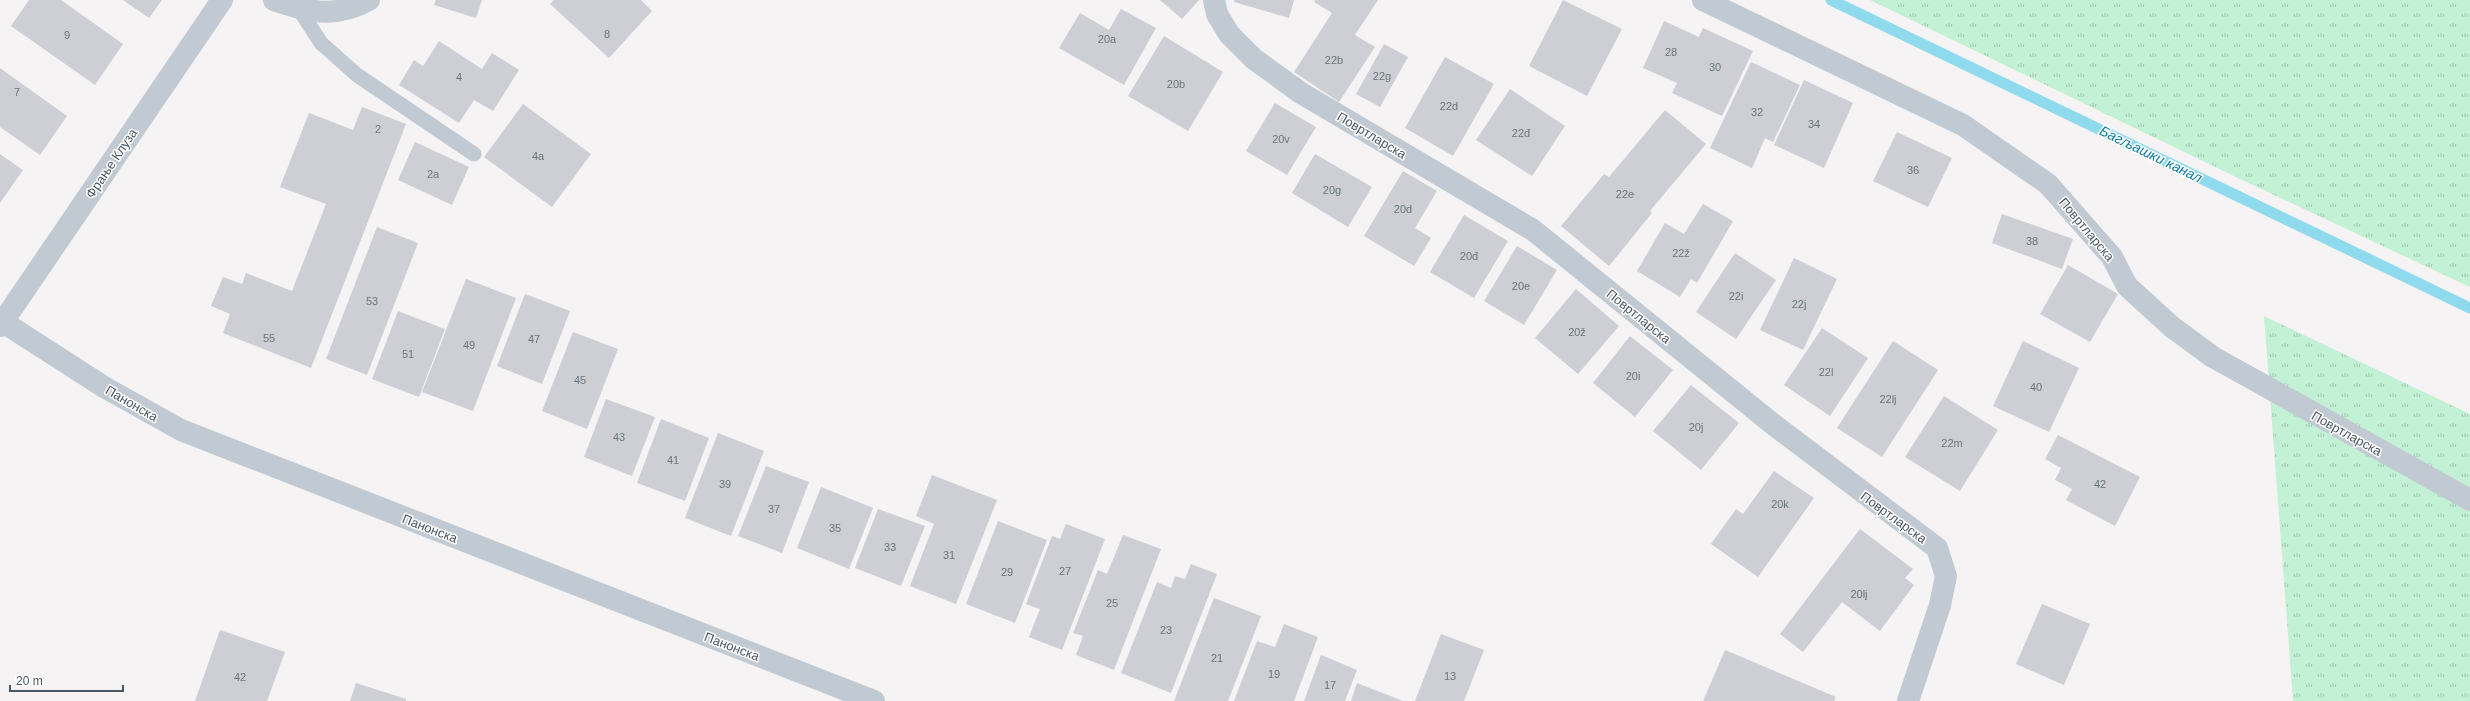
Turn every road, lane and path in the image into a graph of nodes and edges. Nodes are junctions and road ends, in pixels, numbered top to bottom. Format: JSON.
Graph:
{"nodes":[{"id":1,"x":222,"y":0,"type":"edge"},
{"id":2,"x":274,"y":0,"type":"edge"},
{"id":3,"x":369,"y":0,"type":"edge"},
{"id":4,"x":1214,"y":0,"type":"edge"},
{"id":5,"x":1702,"y":0,"type":"edge"},
{"id":6,"x":299,"y":8,"type":"junction"},
{"id":7,"x":474,"y":154,"type":"dead end"},
{"id":8,"x":2,"y":324,"type":"edge"},
{"id":9,"x":2470,"y":500,"type":"edge"},
{"id":10,"x":874,"y":701,"type":"edge"},
{"id":11,"x":1908,"y":701,"type":"edge"}],
"edges":[{"from":1,"to":8,"type":"street","name":"Фрање Клуза"},
{"from":2,"to":6,"type":"street"},
{"from":3,"to":6,"type":"street"},
{"from":4,"to":11,"type":"street","name":"Повртларска"},
{"from":5,"to":9,"type":"street","name":"Повртларска"},
{"from":6,"to":7,"type":"lane"},
{"from":8,"to":10,"type":"street","name":"Панонска"}]}
